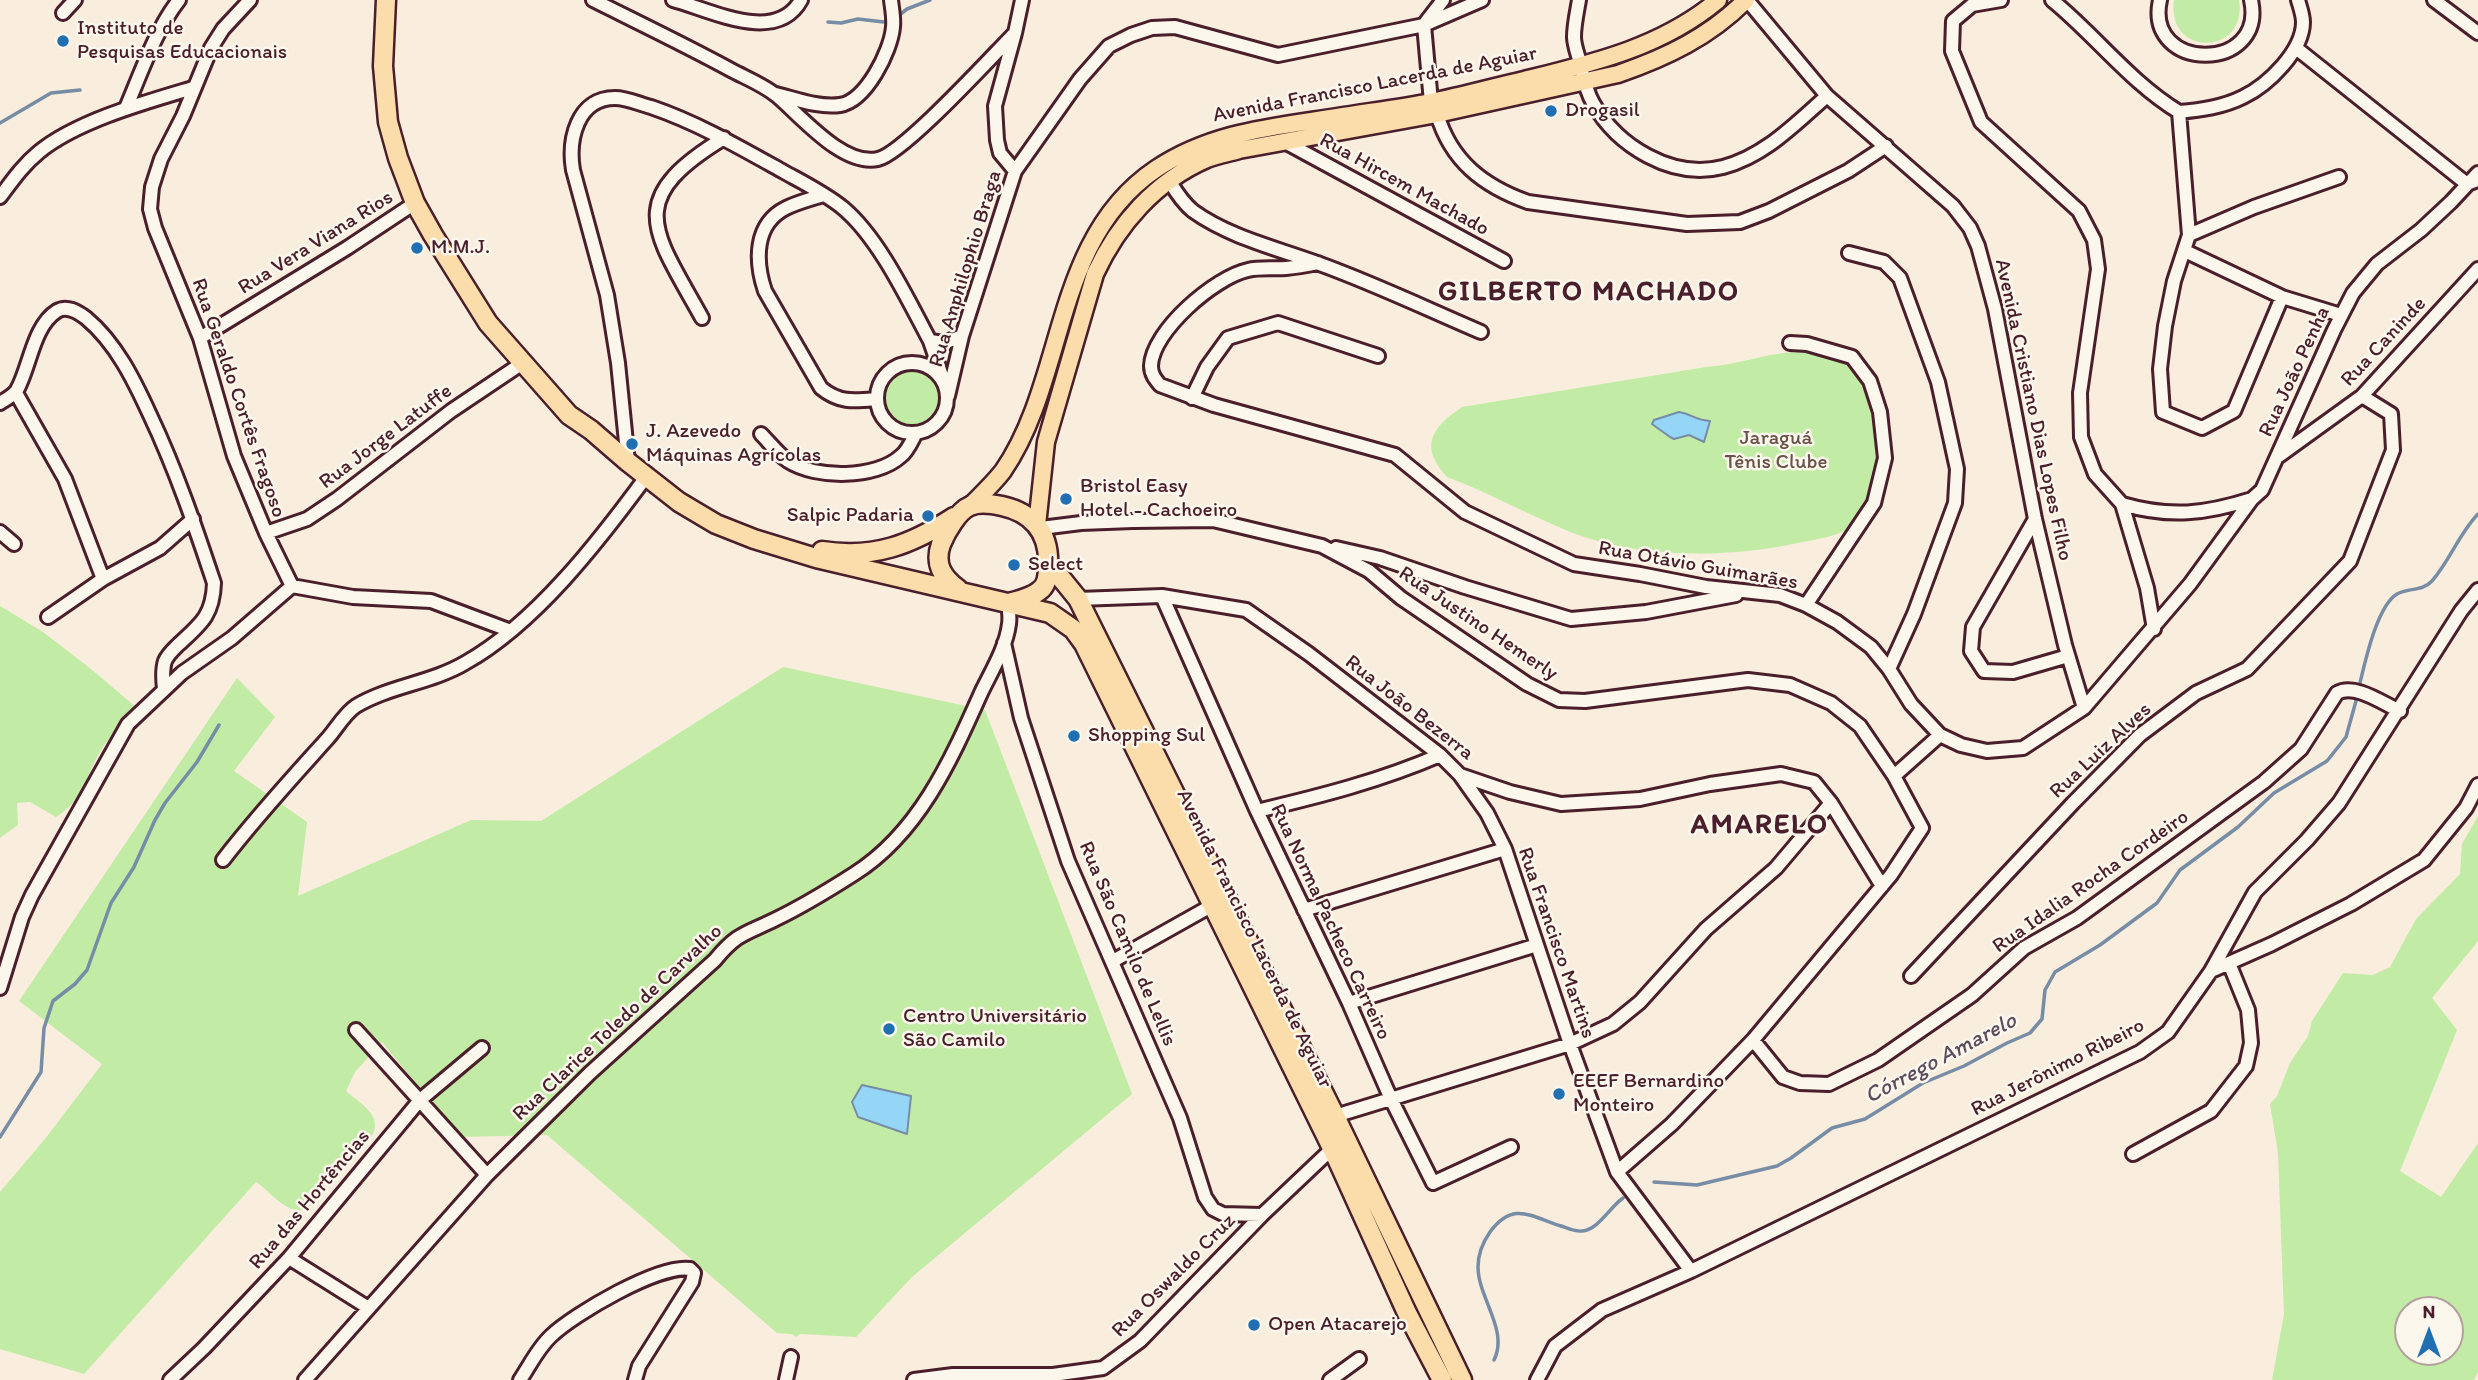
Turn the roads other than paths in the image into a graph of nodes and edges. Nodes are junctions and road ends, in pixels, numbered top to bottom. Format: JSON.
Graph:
{"nodes":[{"id":1,"x":75,"y":0,"type":"edge"},
{"id":2,"x":179,"y":0,"type":"edge"},
{"id":3,"x":250,"y":0,"type":"edge"},
{"id":4,"x":386,"y":0,"type":"edge"},
{"id":5,"x":593,"y":0,"type":"edge"},
{"id":6,"x":673,"y":0,"type":"edge"},
{"id":7,"x":801,"y":0,"type":"edge"},
{"id":8,"x":891,"y":0,"type":"edge"},
{"id":9,"x":1022,"y":0,"type":"edge"},
{"id":10,"x":1443,"y":0,"type":"edge"},
{"id":11,"x":1482,"y":0,"type":"edge"},
{"id":12,"x":1579,"y":0,"type":"edge"},
{"id":13,"x":1718,"y":0,"type":"edge"},
{"id":14,"x":1746,"y":0,"type":"edge"},
{"id":15,"x":2001,"y":0,"type":"edge"},
{"id":16,"x":2052,"y":0,"type":"edge"},
{"id":17,"x":2160,"y":0,"type":"edge"},
{"id":18,"x":2251,"y":0,"type":"edge"},
{"id":19,"x":2298,"y":0,"type":"edge"},
{"id":20,"x":2434,"y":0,"type":"edge"},
{"id":21,"x":63,"y":13,"type":"dead end"},
{"id":22,"x":1424,"y":25,"type":"junction"},
{"id":23,"x":1015,"y":33,"type":"junction"},
{"id":24,"x":2478,"y":33,"type":"edge"},
{"id":25,"x":2296,"y":48,"type":"junction"},
{"id":26,"x":1582,"y":74,"type":"junction"},
{"id":27,"x":193,"y":88,"type":"junction"},
{"id":28,"x":775,"y":94,"type":"junction"},
{"id":29,"x":1827,"y":96,"type":"junction"},
{"id":30,"x":126,"y":108,"type":"junction"},
{"id":31,"x":1434,"y":108,"type":"junction"},
{"id":32,"x":2179,"y":113,"type":"junction"},
{"id":33,"x":724,"y":138,"type":"junction"},
{"id":34,"x":1285,"y":142,"type":"junction"},
{"id":35,"x":1886,"y":146,"type":"junction"},
{"id":36,"x":1015,"y":171,"type":"junction"},
{"id":37,"x":2478,"y":173,"type":"edge"},
{"id":38,"x":2339,"y":177,"type":"dead end"},
{"id":39,"x":1170,"y":181,"type":"junction"},
{"id":40,"x":2473,"y":182,"type":"edge"},
{"id":41,"x":823,"y":195,"type":"junction"},
{"id":42,"x":0,"y":197,"type":"edge"},
{"id":43,"x":415,"y":203,"type":"junction"},
{"id":44,"x":2189,"y":235,"type":"junction"},
{"id":45,"x":2185,"y":251,"type":"junction"},
{"id":46,"x":1849,"y":253,"type":"dead end"},
{"id":47,"x":1504,"y":261,"type":"dead end"},
{"id":48,"x":1318,"y":263,"type":"junction"},
{"id":49,"x":2478,"y":269,"type":"edge"},
{"id":50,"x":2282,"y":297,"type":"junction"},
{"id":51,"x":2342,"y":315,"type":"junction"},
{"id":52,"x":702,"y":318,"type":"dead end"},
{"id":53,"x":1481,"y":332,"type":"dead end"},
{"id":54,"x":962,"y":336,"type":"junction"},
{"id":55,"x":201,"y":338,"type":"junction"},
{"id":56,"x":930,"y":341,"type":"junction"},
{"id":57,"x":1790,"y":343,"type":"dead end"},
{"id":58,"x":1378,"y":356,"type":"dead end"},
{"id":59,"x":524,"y":362,"type":"junction"},
{"id":60,"x":943,"y":379,"type":"junction"},
{"id":61,"x":16,"y":393,"type":"junction"},
{"id":62,"x":948,"y":396,"type":"junction"},
{"id":63,"x":2362,"y":396,"type":"junction"},
{"id":64,"x":1192,"y":398,"type":"junction"},
{"id":65,"x":876,"y":399,"type":"junction"},
{"id":66,"x":0,"y":403,"type":"edge"},
{"id":67,"x":916,"y":433,"type":"junction"},
{"id":68,"x":761,"y":434,"type":"dead end"},
{"id":69,"x":2276,"y":459,"type":"junction"},
{"id":70,"x":628,"y":462,"type":"junction"},
{"id":71,"x":646,"y":477,"type":"junction"},
{"id":72,"x":2252,"y":499,"type":"junction"},
{"id":73,"x":2122,"y":505,"type":"junction"},
{"id":74,"x":966,"y":508,"type":"junction"},
{"id":75,"x":193,"y":519,"type":"junction"},
{"id":76,"x":2035,"y":519,"type":"junction"},
{"id":77,"x":1039,"y":527,"type":"junction"},
{"id":78,"x":0,"y":532,"type":"edge"},
{"id":79,"x":266,"y":533,"type":"junction"},
{"id":80,"x":754,"y":539,"type":"junction"},
{"id":81,"x":13,"y":544,"type":"dead end"},
{"id":82,"x":1322,"y":546,"type":"junction"},
{"id":83,"x":1048,"y":562,"type":"junction"},
{"id":84,"x":103,"y":579,"type":"junction"},
{"id":85,"x":292,"y":586,"type":"junction"},
{"id":86,"x":2478,"y":590,"type":"edge"},
{"id":87,"x":960,"y":592,"type":"junction"},
{"id":88,"x":1747,"y":593,"type":"junction"},
{"id":89,"x":1162,"y":596,"type":"junction"},
{"id":90,"x":1078,"y":599,"type":"junction"},
{"id":91,"x":1008,"y":603,"type":"junction"},
{"id":92,"x":1806,"y":605,"type":"junction"},
{"id":93,"x":48,"y":617,"type":"dead end"},
{"id":94,"x":2154,"y":629,"type":"junction"},
{"id":95,"x":511,"y":631,"type":"junction"},
{"id":96,"x":1004,"y":643,"type":"junction"},
{"id":97,"x":2068,"y":656,"type":"junction"},
{"id":98,"x":1889,"y":669,"type":"junction"},
{"id":99,"x":164,"y":689,"type":"junction"},
{"id":100,"x":2084,"y":708,"type":"junction"},
{"id":101,"x":2400,"y":711,"type":"junction"},
{"id":102,"x":1940,"y":735,"type":"junction"},
{"id":103,"x":1440,"y":755,"type":"junction"},
{"id":104,"x":1460,"y":775,"type":"junction"},
{"id":105,"x":1894,"y":776,"type":"junction"},
{"id":106,"x":2478,"y":785,"type":"edge"},
{"id":107,"x":1831,"y":803,"type":"junction"},
{"id":108,"x":1257,"y":811,"type":"junction"},
{"id":109,"x":1505,"y":849,"type":"junction"},
{"id":110,"x":223,"y":860,"type":"dead end"},
{"id":111,"x":1882,"y":886,"type":"junction"},
{"id":112,"x":1211,"y":906,"type":"junction"},
{"id":113,"x":1304,"y":910,"type":"junction"},
{"id":114,"x":1537,"y":945,"type":"junction"},
{"id":115,"x":1113,"y":961,"type":"junction"},
{"id":116,"x":2229,"y":963,"type":"junction"},
{"id":117,"x":2211,"y":971,"type":"junction"},
{"id":118,"x":1912,"y":976,"type":"dead end"},
{"id":119,"x":0,"y":988,"type":"edge"},
{"id":120,"x":1349,"y":1003,"type":"junction"},
{"id":121,"x":356,"y":1030,"type":"dead end"},
{"id":122,"x":1753,"y":1040,"type":"junction"},
{"id":123,"x":1570,"y":1044,"type":"junction"},
{"id":124,"x":482,"y":1048,"type":"dead end"},
{"id":125,"x":1391,"y":1099,"type":"junction"},
{"id":126,"x":421,"y":1100,"type":"junction"},
{"id":127,"x":1335,"y":1116,"type":"junction"},
{"id":128,"x":1344,"y":1134,"type":"junction"},
{"id":129,"x":1511,"y":1147,"type":"dead end"},
{"id":130,"x":1333,"y":1150,"type":"junction"},
{"id":131,"x":2133,"y":1154,"type":"dead end"},
{"id":132,"x":1618,"y":1172,"type":"junction"},
{"id":133,"x":487,"y":1175,"type":"junction"},
{"id":134,"x":1262,"y":1215,"type":"junction"},
{"id":135,"x":289,"y":1258,"type":"junction"},
{"id":136,"x":1691,"y":1271,"type":"junction"},
{"id":137,"x":367,"y":1307,"type":"junction"},
{"id":138,"x":791,"y":1357,"type":"dead end"},
{"id":139,"x":1359,"y":1359,"type":"dead end"},
{"id":140,"x":1103,"y":1374,"type":"edge"},
{"id":141,"x":170,"y":1380,"type":"edge"},
{"id":142,"x":305,"y":1380,"type":"edge"},
{"id":143,"x":520,"y":1380,"type":"edge"},
{"id":144,"x":635,"y":1380,"type":"edge"},
{"id":145,"x":786,"y":1380,"type":"edge"},
{"id":146,"x":914,"y":1380,"type":"edge"},
{"id":147,"x":1330,"y":1380,"type":"edge"},
{"id":148,"x":1441,"y":1380,"type":"edge"},
{"id":149,"x":1462,"y":1380,"type":"edge"},
{"id":150,"x":1536,"y":1380,"type":"edge"}],
"edges":[{"from":1,"to":21,"type":"street"},
{"from":2,"to":30,"type":"street"},
{"from":3,"to":27,"type":"street","name":"Rua Geraldo Cortês Fragoso"},
{"from":4,"to":43,"type":"highway"},
{"from":5,"to":28,"type":"street"},
{"from":6,"to":7,"type":"street"},
{"from":8,"to":28,"type":"street"},
{"from":9,"to":23,"type":"street"},
{"from":10,"to":22,"type":"street"},
{"from":11,"to":22,"type":"street","name":"Rua Anphilophio Braga"},
{"from":12,"to":26,"type":"street"},
{"from":13,"to":26,"type":"main road"},
{"from":14,"to":26,"type":"main road"},
{"from":14,"to":29,"type":"street","name":"Avenida Cristiano Dias Lopes Filho"},
{"from":15,"to":73,"type":"street"},
{"from":16,"to":32,"type":"street"},
{"from":17,"to":18,"type":"street"},
{"from":19,"to":25,"type":"street"},
{"from":20,"to":24,"type":"street"},
{"from":22,"to":31,"type":"street"},
{"from":22,"to":36,"type":"street","name":"Rua Anphilophio Braga"},
{"from":23,"to":28,"type":"street"},
{"from":23,"to":36,"type":"street"},
{"from":25,"to":32,"type":"street"},
{"from":25,"to":40,"type":"street"},
{"from":26,"to":29,"type":"street"},
{"from":26,"to":31,"type":"main road","name":"Avenida Francisco Lacerda de Aguiar"},
{"from":27,"to":30,"type":"street"},
{"from":27,"to":55,"type":"street","name":"Rua Geraldo Cortês Fragoso"},
{"from":29,"to":35,"type":"street","name":"Avenida Cristiano Dias Lopes Filho"},
{"from":30,"to":42,"type":"street"},
{"from":31,"to":34,"type":"main road","name":"Avenida Francisco Lacerda de Aguiar"},
{"from":31,"to":35,"type":"street"},
{"from":31,"to":74,"type":"main road","name":"Avenida Francisco Lacerda de Aguiar"},
{"from":32,"to":44,"type":"street"},
{"from":33,"to":41,"type":"street"},
{"from":33,"to":52,"type":"street"},
{"from":33,"to":70,"type":"street"},
{"from":34,"to":39,"type":"main road","name":"Avenida Francisco Lacerda de Aguiar"},
{"from":34,"to":47,"type":"street","name":"Rua Hircem Machado"},
{"from":35,"to":76,"type":"street","name":"Avenida Cristiano Dias Lopes Filho"},
{"from":36,"to":54,"type":"street","name":"Rua Anphilophio Braga"},
{"from":37,"to":40,"type":"street","name":"Rua João Penha"},
{"from":38,"to":44,"type":"street"},
{"from":39,"to":48,"type":"street"},
{"from":39,"to":77,"type":"main road","name":"Avenida Francisco Lacerda de Aguiar"},
{"from":40,"to":51,"type":"street","name":"Rua João Penha"},
{"from":41,"to":56,"type":"street"},
{"from":41,"to":65,"type":"street"},
{"from":43,"to":55,"type":"street","name":"Rua Vera Viana Rios"},
{"from":43,"to":59,"type":"highway"},
{"from":44,"to":45,"type":"street"},
{"from":45,"to":50,"type":"street"},
{"from":45,"to":50,"type":"street"},
{"from":46,"to":98,"type":"street"},
{"from":48,"to":53,"type":"street"},
{"from":48,"to":64,"type":"street","name":"Rua Otávio Guimarães"},
{"from":49,"to":63,"type":"street","name":"Rua Caninde"},
{"from":50,"to":51,"type":"street"},
{"from":51,"to":69,"type":"street","name":"Rua João Penha"},
{"from":54,"to":56,"type":"street"},
{"from":54,"to":62,"type":"street","name":"Rua Anphilophio Braga"},
{"from":55,"to":79,"type":"street","name":"Rua Geraldo Cortês Fragoso"},
{"from":56,"to":60,"type":"street"},
{"from":57,"to":92,"type":"street"},
{"from":58,"to":64,"type":"street"},
{"from":59,"to":70,"type":"highway"},
{"from":59,"to":79,"type":"street","name":"Rua Jorge Latuffe"},
{"from":60,"to":62,"type":"street"},
{"from":60,"to":65,"type":"street"},
{"from":61,"to":66,"type":"street"},
{"from":61,"to":75,"type":"street"},
{"from":61,"to":84,"type":"street"},
{"from":62,"to":67,"type":"street"},
{"from":63,"to":69,"type":"street","name":"Rua Caninde"},
{"from":63,"to":118,"type":"street","name":"Rua Luiz Alves"},
{"from":64,"to":88,"type":"street","name":"Rua Otávio Guimarães"},
{"from":65,"to":67,"type":"street"},
{"from":67,"to":68,"type":"street"},
{"from":69,"to":72,"type":"street","name":"Rua João Penha"},
{"from":70,"to":71,"type":"highway"},
{"from":71,"to":80,"type":"highway"},
{"from":71,"to":95,"type":"street"},
{"from":72,"to":73,"type":"street"},
{"from":72,"to":94,"type":"street","name":"Rua Otávio Guimarães"},
{"from":73,"to":94,"type":"street"},
{"from":74,"to":77,"type":"highway"},
{"from":74,"to":80,"type":"highway"},
{"from":74,"to":87,"type":"highway"},
{"from":75,"to":84,"type":"street"},
{"from":75,"to":99,"type":"street"},
{"from":76,"to":97,"type":"street","name":"Avenida Cristiano Dias Lopes Filho"},
{"from":76,"to":97,"type":"street"},
{"from":77,"to":82,"type":"street","name":"Rua Justino Hemerly"},
{"from":77,"to":83,"type":"highway"},
{"from":78,"to":81,"type":"street"},
{"from":79,"to":85,"type":"street","name":"Rua Geraldo Cortês Fragoso"},
{"from":80,"to":87,"type":"highway","name":"Avenida Francisco Lacerda de Aguiar"},
{"from":82,"to":88,"type":"street"},
{"from":82,"to":105,"type":"street","name":"Rua Justino Hemerly"},
{"from":83,"to":90,"type":"highway","name":"Avenida Francisco Lacerda de Aguiar"},
{"from":83,"to":91,"type":"highway"},
{"from":84,"to":93,"type":"street"},
{"from":85,"to":95,"type":"street"},
{"from":85,"to":99,"type":"street"},
{"from":86,"to":101,"type":"street","name":"Rua Jerônimo Ribeiro"},
{"from":87,"to":91,"type":"highway","name":"Avenida Francisco Lacerda de Aguiar"},
{"from":88,"to":92,"type":"street","name":"Rua Otávio Guimarães"},
{"from":89,"to":90,"type":"street","name":"Rua João Bezerra"},
{"from":89,"to":103,"type":"street","name":"Rua João Bezerra"},
{"from":89,"to":108,"type":"street","name":"Rua Norma Pacheco Carreiro"},
{"from":90,"to":127,"type":"highway","name":"Avenida Francisco Lacerda de Aguiar"},
{"from":91,"to":96,"type":"street","name":"Rua Clarice Toledo de Carvalho"},
{"from":91,"to":112,"type":"highway","name":"Avenida Francisco Lacerda de Aguiar"},
{"from":92,"to":98,"type":"street","name":"Rua Otávio Guimarães"},
{"from":94,"to":100,"type":"street","name":"Rua Otávio Guimarães"},
{"from":95,"to":110,"type":"street"},
{"from":96,"to":115,"type":"street","name":"Rua São Camilo de Lellis"},
{"from":96,"to":133,"type":"street","name":"Rua Clarice Toledo de Carvalho"},
{"from":97,"to":100,"type":"street","name":"Avenida Cristiano Dias Lopes Filho"},
{"from":98,"to":102,"type":"street","name":"Rua Otávio Guimarães"},
{"from":99,"to":119,"type":"street"},
{"from":100,"to":102,"type":"street","name":"Rua Otávio Guimarães"},
{"from":101,"to":117,"type":"street","name":"Rua Jerônimo Ribeiro"},
{"from":101,"to":122,"type":"street","name":"Rua Idalia Rocha Cordeiro"},
{"from":102,"to":105,"type":"street"},
{"from":103,"to":104,"type":"street","name":"Rua João Bezerra"},
{"from":103,"to":108,"type":"street"},
{"from":104,"to":107,"type":"street","name":"Rua João Bezerra"},
{"from":104,"to":109,"type":"street","name":"Rua Francisco Martins"},
{"from":105,"to":111,"type":"street","name":"Rua Justino Hemerly"},
{"from":106,"to":116,"type":"street"},
{"from":107,"to":111,"type":"street","name":"Rua João Bezerra"},
{"from":107,"to":123,"type":"street"},
{"from":108,"to":113,"type":"street","name":"Rua Norma Pacheco Carreiro"},
{"from":109,"to":113,"type":"street"},
{"from":109,"to":114,"type":"street","name":"Rua Francisco Martins"},
{"from":111,"to":122,"type":"street","name":"Rua Justino Hemerly"},
{"from":112,"to":115,"type":"street"},
{"from":112,"to":130,"type":"highway","name":"Avenida Francisco Lacerda de Aguiar"},
{"from":113,"to":120,"type":"street","name":"Rua Norma Pacheco Carreiro"},
{"from":114,"to":120,"type":"street"},
{"from":114,"to":123,"type":"street","name":"Rua Francisco Martins"},
{"from":115,"to":134,"type":"street","name":"Rua São Camilo de Lellis"},
{"from":116,"to":117,"type":"street"},
{"from":116,"to":131,"type":"street"},
{"from":117,"to":136,"type":"street","name":"Rua Jerônimo Ribeiro"},
{"from":120,"to":125,"type":"street","name":"Rua Norma Pacheco Carreiro"},
{"from":121,"to":126,"type":"street"},
{"from":122,"to":132,"type":"street","name":"Rua Justino Hemerly"},
{"from":123,"to":125,"type":"street"},
{"from":123,"to":132,"type":"street","name":"Rua Francisco Martins"},
{"from":124,"to":126,"type":"street","name":"Rua das Hortências"},
{"from":125,"to":127,"type":"street"},
{"from":125,"to":129,"type":"street","name":"Rua Norma Pacheco Carreiro"},
{"from":126,"to":133,"type":"street"},
{"from":126,"to":135,"type":"street","name":"Rua das Hortências"},
{"from":127,"to":128,"type":"highway","name":"Avenida Francisco Lacerda de Aguiar"},
{"from":128,"to":130,"type":"street","name":"Rua Oswaldo Cruz"},
{"from":128,"to":149,"type":"highway","name":"Avenida Francisco Lacerda de Aguiar"},
{"from":130,"to":134,"type":"street","name":"Rua Oswaldo Cruz"},
{"from":130,"to":148,"type":"highway","name":"Avenida Francisco Lacerda de Aguiar"},
{"from":132,"to":136,"type":"street","name":"Rua Francisco Martins"},
{"from":133,"to":137,"type":"street","name":"Rua Clarice Toledo de Carvalho"},
{"from":134,"to":140,"type":"street","name":"Rua Oswaldo Cruz"},
{"from":135,"to":137,"type":"street"},
{"from":135,"to":141,"type":"street","name":"Rua das Hortências"},
{"from":136,"to":150,"type":"street","name":"Rua Jerônimo Ribeiro"},
{"from":137,"to":142,"type":"street","name":"Rua Clarice Toledo de Carvalho"},
{"from":138,"to":145,"type":"street"},
{"from":139,"to":147,"type":"street"},
{"from":140,"to":146,"type":"street","name":"Rua Oswaldo Cruz"},
{"from":143,"to":144,"type":"street"}]}
